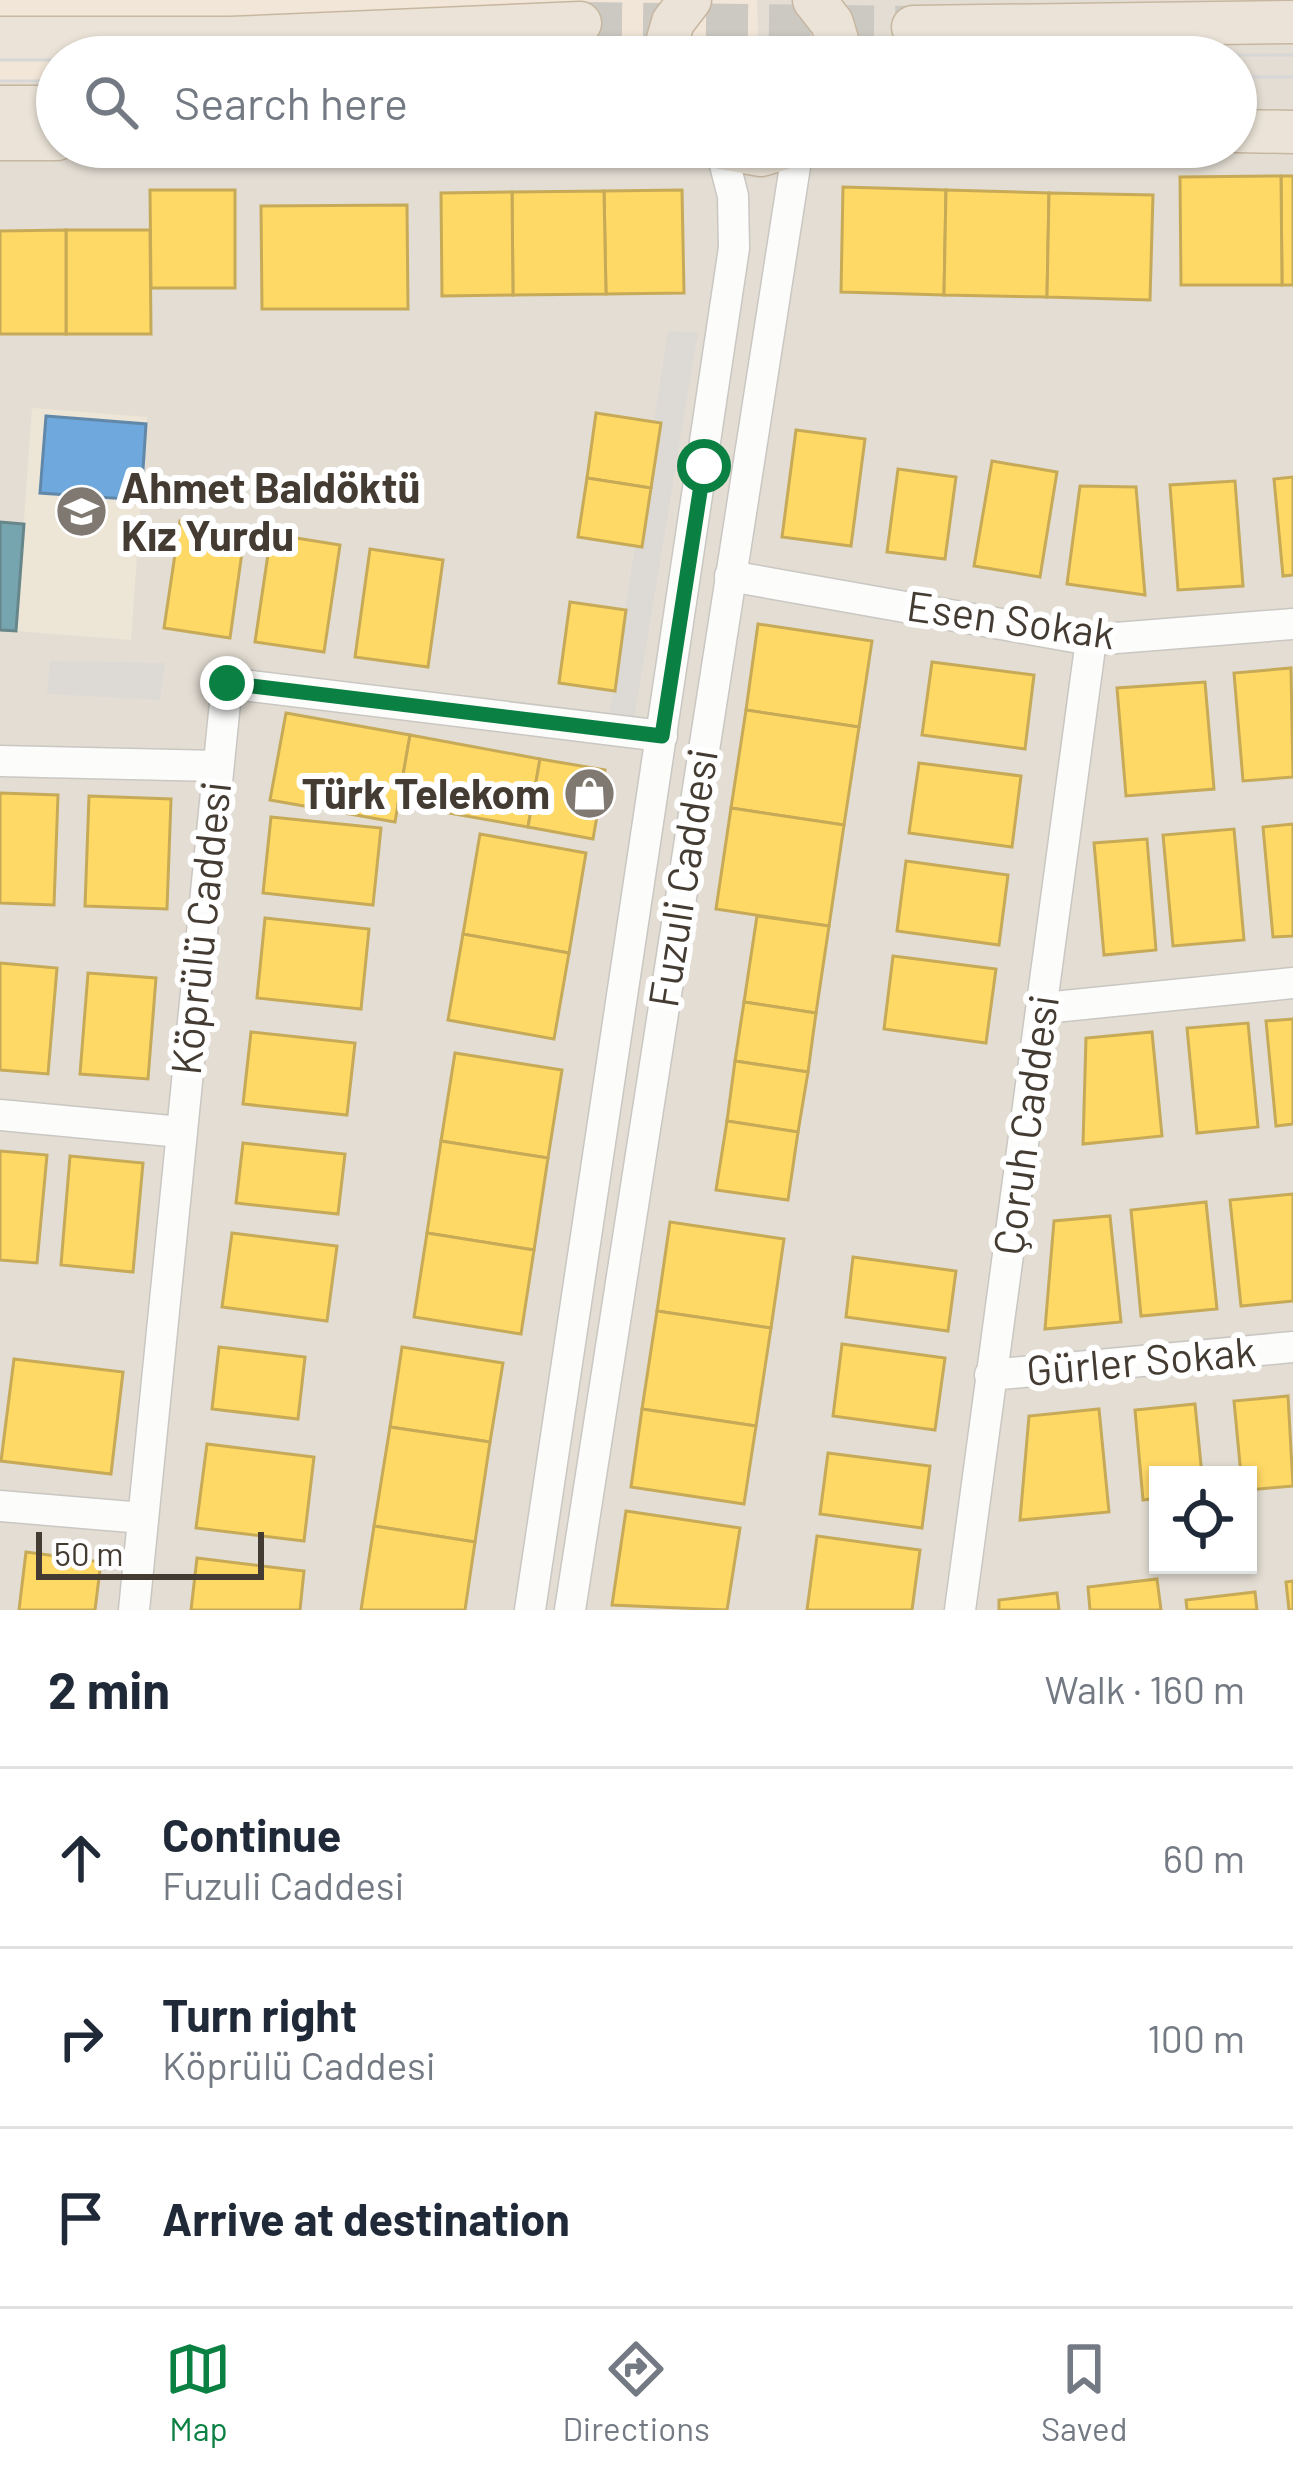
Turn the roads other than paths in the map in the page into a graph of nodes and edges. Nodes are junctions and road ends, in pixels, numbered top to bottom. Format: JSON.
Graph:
{"nodes":[{"id":1,"x":690,"y":0,"type":"edge"},
{"id":2,"x":814,"y":0,"type":"edge"},
{"id":3,"x":1293,"y":22,"type":"edge"},
{"id":4,"x":580,"y":23,"type":"tunnel mouth"},
{"id":5,"x":913,"y":27,"type":"tunnel mouth"},
{"id":6,"x":278,"y":36,"type":"edge"},
{"id":7,"x":669,"y":36,"type":"edge"},
{"id":8,"x":836,"y":36,"type":"edge"},
{"id":9,"x":0,"y":38,"type":"edge"},
{"id":10,"x":36,"y":38,"type":"edge"},
{"id":11,"x":1257,"y":104,"type":"edge"},
{"id":12,"x":1293,"y":104,"type":"edge"},
{"id":13,"x":0,"y":107,"type":"edge"},
{"id":14,"x":36,"y":107,"type":"edge"},
{"id":15,"x":1257,"y":131,"type":"edge"},
{"id":16,"x":1293,"y":132,"type":"edge"},
{"id":17,"x":0,"y":140,"type":"edge"},
{"id":18,"x":36,"y":140,"type":"edge"},
{"id":19,"x":725,"y":168,"type":"edge"},
{"id":20,"x":795,"y":168,"type":"edge"},
{"id":21,"x":730,"y":576,"type":"junction"},
{"id":22,"x":1293,"y":624,"type":"edge"},
{"id":23,"x":1091,"y":640,"type":"junction"},
{"id":24,"x":662,"y":736,"type":"junction"},
{"id":25,"x":0,"y":761,"type":"edge"},
{"id":26,"x":217,"y":766,"type":"junction"},
{"id":27,"x":1293,"y":983,"type":"edge"},
{"id":28,"x":1044,"y":1008,"type":"junction"},
{"id":29,"x":0,"y":1115,"type":"edge"},
{"id":30,"x":181,"y":1132,"type":"junction"},
{"id":31,"x":1293,"y":1347,"type":"edge"},
{"id":32,"x":990,"y":1376,"type":"junction"},
{"id":33,"x":0,"y":1505,"type":"edge"},
{"id":34,"x":143,"y":1519,"type":"junction"},
{"id":35,"x":134,"y":1610,"type":"edge"},
{"id":36,"x":530,"y":1610,"type":"edge"},
{"id":37,"x":570,"y":1610,"type":"edge"},
{"id":38,"x":960,"y":1610,"type":"edge"}],
"edges":[{"from":1,"to":7,"type":"highway"},
{"from":2,"to":8,"type":"highway"},
{"from":3,"to":5,"type":"highway"},
{"from":4,"to":6,"type":"highway"},
{"from":9,"to":10,"type":"highway"},
{"from":11,"to":12,"type":"highway"},
{"from":13,"to":14,"type":"highway"},
{"from":15,"to":16,"type":"highway"},
{"from":17,"to":18,"type":"highway"},
{"from":19,"to":24,"type":"street","name":"Fuzuli Caddesi"},
{"from":20,"to":21,"type":"street","name":"Fuzuli Caddesi"},
{"from":21,"to":23,"type":"street","name":"Esen Sokak"},
{"from":21,"to":37,"type":"street","name":"Fuzuli Caddesi"},
{"from":22,"to":23,"type":"street","name":"Esen Sokak"},
{"from":23,"to":28,"type":"street","name":"Çoruh Caddesi"},
{"from":24,"to":26,"type":"street","name":"Köprülü Caddesi"},
{"from":24,"to":36,"type":"street","name":"Fuzuli Caddesi"},
{"from":25,"to":26,"type":"street"},
{"from":26,"to":30,"type":"street","name":"Köprülü Caddesi"},
{"from":27,"to":28,"type":"street"},
{"from":28,"to":32,"type":"street","name":"Çoruh Caddesi"},
{"from":29,"to":30,"type":"street"},
{"from":30,"to":34,"type":"street","name":"Köprülü Caddesi"},
{"from":31,"to":32,"type":"street","name":"Gürler Sokak"},
{"from":32,"to":38,"type":"street","name":"Çoruh Caddesi"},
{"from":33,"to":34,"type":"street"},
{"from":34,"to":35,"type":"street","name":"Köprülü Caddesi"}]}
